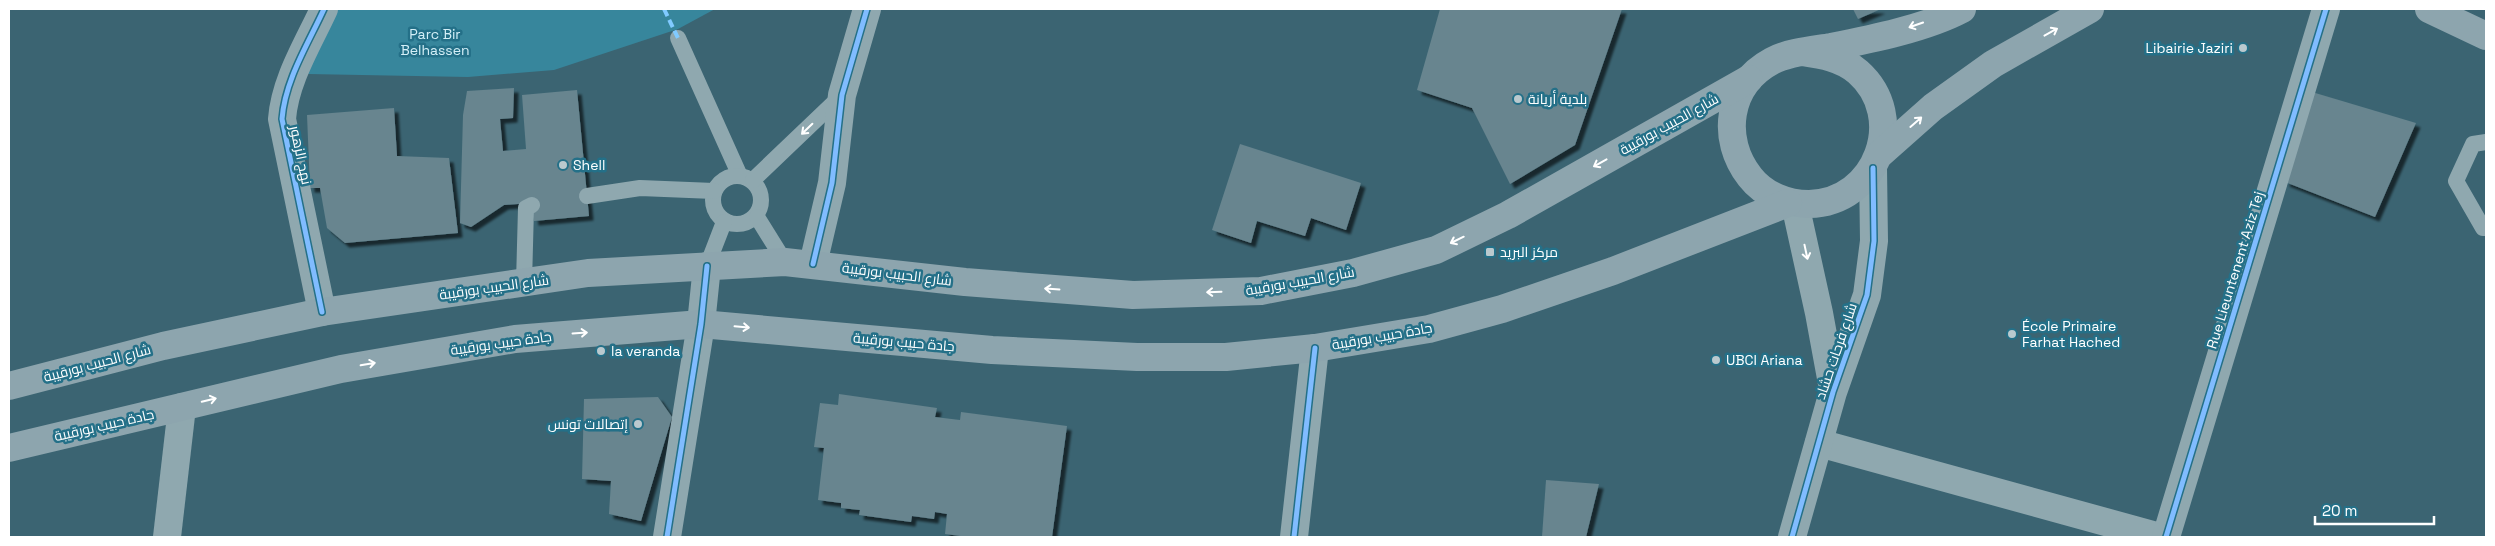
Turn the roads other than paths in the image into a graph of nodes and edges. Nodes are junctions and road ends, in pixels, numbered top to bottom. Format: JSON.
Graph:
{"nodes":[{"id":1,"x":324,"y":9,"type":"edge"},
{"id":2,"x":867,"y":9,"type":"edge"},
{"id":3,"x":1962,"y":9,"type":"edge"},
{"id":4,"x":2090,"y":9,"type":"edge"},
{"id":5,"x":2326,"y":9,"type":"edge"},
{"id":6,"x":2429,"y":9,"type":"edge"},
{"id":7,"x":2486,"y":36,"type":"edge"},
{"id":8,"x":678,"y":38,"type":"dead end"},
{"id":9,"x":1802,"y":52,"type":"junction"},
{"id":10,"x":1749,"y":79,"type":"junction"},
{"id":11,"x":842,"y":95,"type":"junction"},
{"id":12,"x":2486,"y":142,"type":"edge"},
{"id":13,"x":1876,"y":161,"type":"junction"},
{"id":14,"x":746,"y":178,"type":"junction"},
{"id":15,"x":714,"y":191,"type":"junction"},
{"id":16,"x":587,"y":196,"type":"dead end"},
{"id":17,"x":1791,"y":204,"type":"junction"},
{"id":18,"x":532,"y":205,"type":"dead end"},
{"id":19,"x":756,"y":217,"type":"junction"},
{"id":20,"x":724,"y":222,"type":"junction"},
{"id":21,"x":2486,"y":228,"type":"edge"},
{"id":22,"x":785,"y":262,"type":"junction"},
{"id":23,"x":813,"y":264,"type":"junction"},
{"id":24,"x":707,"y":266,"type":"junction"},
{"id":25,"x":524,"y":283,"type":"junction"},
{"id":26,"x":322,"y":312,"type":"junction"},
{"id":27,"x":701,"y":324,"type":"junction"},
{"id":28,"x":1315,"y":348,"type":"junction"},
{"id":29,"x":9,"y":386,"type":"edge"},
{"id":30,"x":1833,"y":392,"type":"junction"},
{"id":31,"x":182,"y":407,"type":"junction"},
{"id":32,"x":1819,"y":443,"type":"junction"},
{"id":33,"x":9,"y":448,"type":"edge"},
{"id":34,"x":167,"y":537,"type":"edge"},
{"id":35,"x":667,"y":537,"type":"edge"},
{"id":36,"x":1294,"y":537,"type":"edge"},
{"id":37,"x":1792,"y":537,"type":"edge"},
{"id":38,"x":2160,"y":537,"type":"edge"},
{"id":39,"x":2166,"y":537,"type":"edge"}],
"edges":[{"from":1,"to":26,"type":"street","name":"نهج الزهور"},
{"from":2,"to":11,"type":"street"},
{"from":3,"to":9,"type":"main road","one_way":true},
{"from":13,"to":4,"type":"main road","one_way":true},
{"from":5,"to":39,"type":"street","name":"Rue Lieuntenent Aziz Tej"},
{"from":6,"to":7,"type":"main road"},
{"from":8,"to":14,"type":"lane"},
{"from":9,"to":10,"type":"main road"},
{"from":9,"to":13,"type":"main road"},
{"from":10,"to":17,"type":"main road"},
{"from":10,"to":23,"type":"main road","name":"شارع الحبيب بورقيبة","one_way":true},
{"from":11,"to":14,"type":"lane","one_way":true},
{"from":11,"to":23,"type":"street"},
{"from":12,"to":21,"type":"lane"},
{"from":13,"to":17,"type":"main road"},
{"from":13,"to":30,"type":"street","name":"شارع فرحات حشاد"},
{"from":14,"to":15,"type":"lane"},
{"from":14,"to":19,"type":"lane"},
{"from":15,"to":16,"type":"lane"},
{"from":15,"to":20,"type":"lane"},
{"from":17,"to":28,"type":"main road","name":"جادة حبيب بورقيبة"},
{"from":17,"to":30,"type":"street","name":"شارع فرحات حشاد","one_way":true},
{"from":18,"to":25,"type":"lane"},
{"from":19,"to":20,"type":"lane"},
{"from":19,"to":22,"type":"lane"},
{"from":20,"to":24,"type":"lane"},
{"from":22,"to":23,"type":"main road","name":"شارع الحبيب بورقيبة"},
{"from":22,"to":24,"type":"main road","name":"شارع الحبيب بورقيبة"},
{"from":24,"to":25,"type":"main road","name":"شارع الحبيب بورقيبة"},
{"from":24,"to":27,"type":"street"},
{"from":25,"to":26,"type":"main road","name":"شارع الحبيب بورقيبة"},
{"from":26,"to":29,"type":"main road","name":"شارع الحبيب بورقيبة"},
{"from":27,"to":28,"type":"main road","name":"جادة حبيب بورقيبة","one_way":true},
{"from":31,"to":27,"type":"main road","name":"جادة حبيب بورقيبة","one_way":true},
{"from":27,"to":35,"type":"street"},
{"from":28,"to":36,"type":"street"},
{"from":30,"to":32,"type":"street","name":"شارع فرحات حشاد"},
{"from":31,"to":33,"type":"main road","name":"جادة حبيب بورقيبة"},
{"from":31,"to":34,"type":"street"},
{"from":32,"to":37,"type":"street","name":"شارع فرحات حشاد"},
{"from":32,"to":38,"type":"street"}]}
